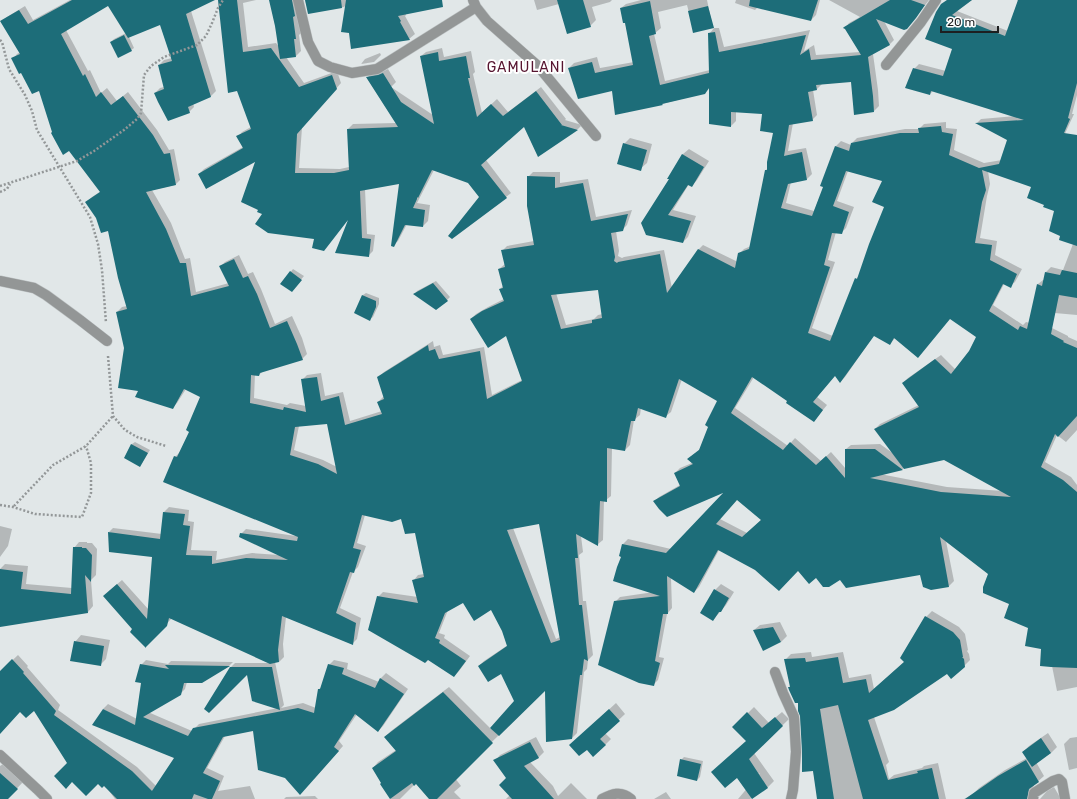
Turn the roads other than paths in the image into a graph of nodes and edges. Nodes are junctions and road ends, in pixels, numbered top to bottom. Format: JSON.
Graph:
{"nodes":[{"id":1,"x":298,"y":0,"type":"edge"},
{"id":2,"x":936,"y":0,"type":"edge"},
{"id":3,"x":475,"y":4,"type":"edge"},
{"id":4,"x":886,"y":65,"type":"dead end"},
{"id":5,"x":596,"y":136,"type":"dead end"},
{"id":6,"x":0,"y":281,"type":"edge"},
{"id":7,"x":107,"y":341,"type":"road end"},
{"id":8,"x":775,"y":672,"type":"dead end"},
{"id":9,"x":0,"y":755,"type":"edge"},
{"id":10,"x":47,"y":799,"type":"edge"},
{"id":11,"x":602,"y":799,"type":"edge"},
{"id":12,"x":631,"y":799,"type":"edge"},
{"id":13,"x":791,"y":799,"type":"edge"},
{"id":14,"x":1033,"y":799,"type":"edge"},
{"id":15,"x":1065,"y":799,"type":"edge"}],
"edges":[{"from":1,"to":3,"type":"street"},
{"from":2,"to":4,"type":"street"},
{"from":3,"to":5,"type":"street"},
{"from":6,"to":7,"type":"street"},
{"from":8,"to":13,"type":"street"},
{"from":9,"to":10,"type":"street"},
{"from":11,"to":12,"type":"street"},
{"from":14,"to":15,"type":"street"}]}
